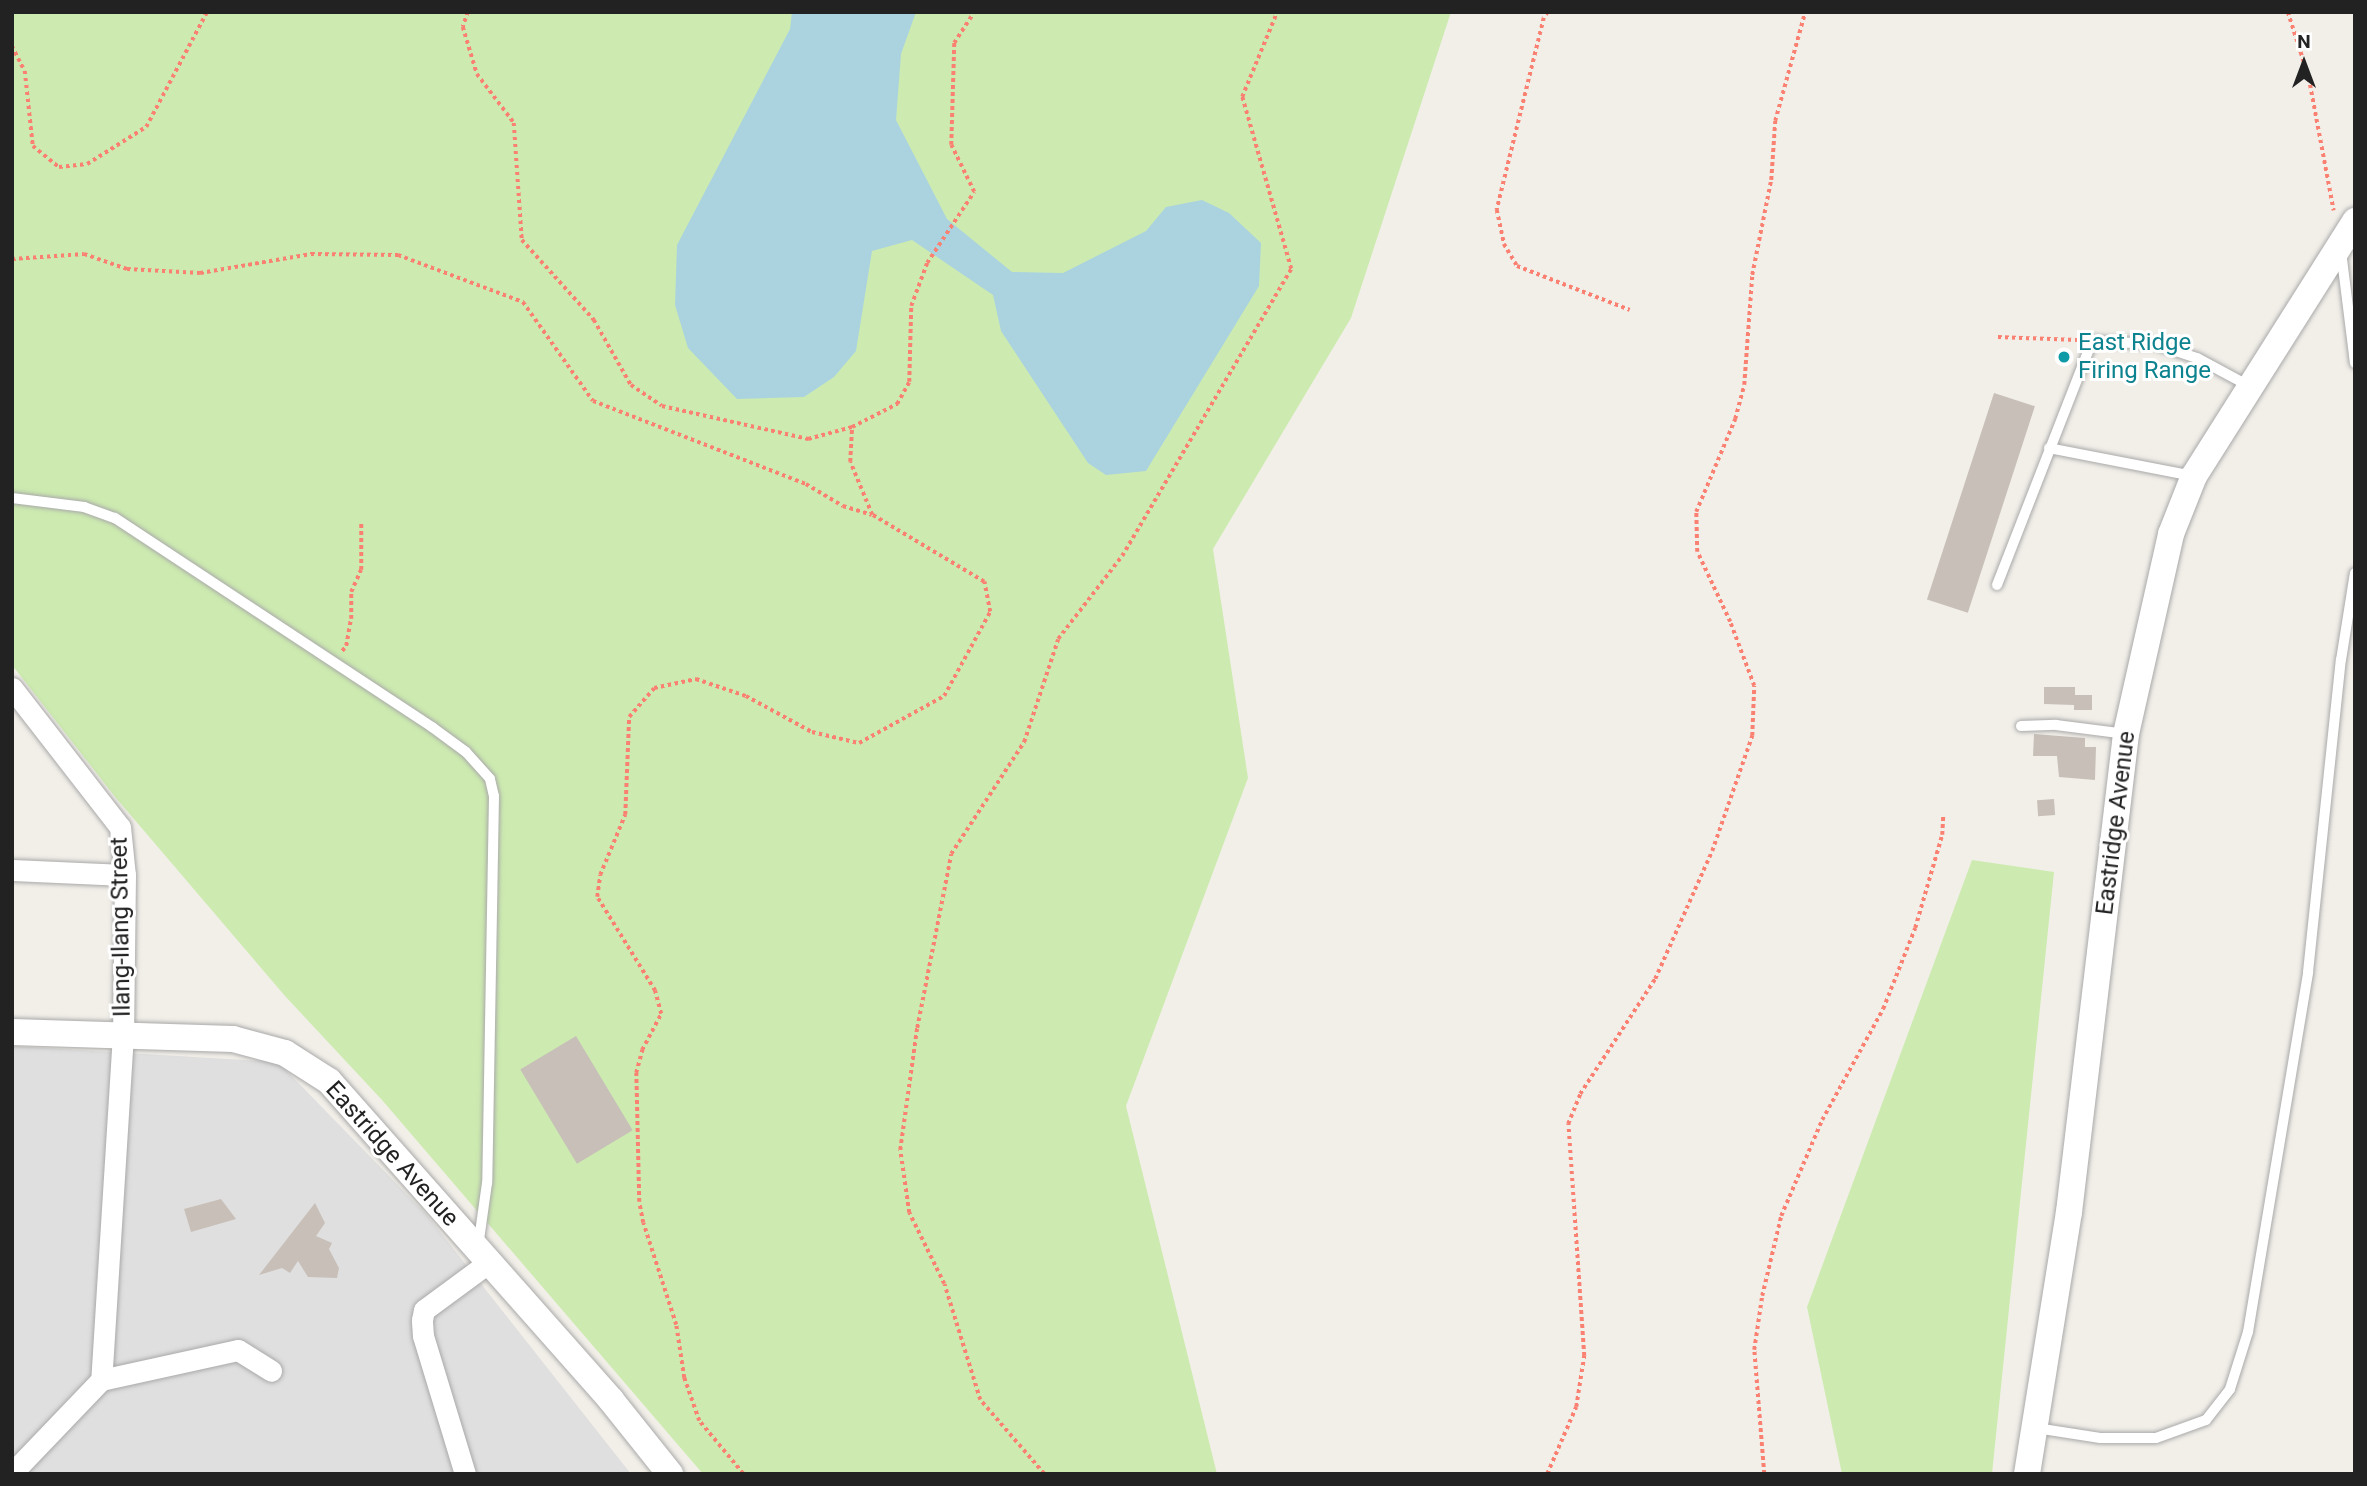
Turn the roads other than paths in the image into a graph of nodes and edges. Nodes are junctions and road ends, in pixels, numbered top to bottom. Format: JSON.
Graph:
{"nodes":[{"id":1,"x":2355,"y":221,"type":"edge"},
{"id":2,"x":2340,"y":245,"type":"junction"},
{"id":3,"x":2355,"y":363,"type":"edge"},
{"id":4,"x":2251,"y":387,"type":"junction"},
{"id":5,"x":2049,"y":448,"type":"junction"},
{"id":6,"x":2194,"y":477,"type":"junction"},
{"id":7,"x":12,"y":498,"type":"edge"},
{"id":8,"x":2355,"y":573,"type":"edge"},
{"id":9,"x":1997,"y":585,"type":"dead end"},
{"id":10,"x":12,"y":688,"type":"edge"},
{"id":11,"x":2021,"y":726,"type":"dead end"},
{"id":12,"x":2126,"y":734,"type":"junction"},
{"id":13,"x":12,"y":870,"type":"edge"},
{"id":14,"x":125,"y":875,"type":"junction"},
{"id":15,"x":12,"y":1032,"type":"edge"},
{"id":16,"x":123,"y":1034,"type":"junction"},
{"id":17,"x":483,"y":1256,"type":"junction"},
{"id":18,"x":271,"y":1371,"type":"dead end"},
{"id":19,"x":101,"y":1380,"type":"junction"},
{"id":20,"x":2034,"y":1427,"type":"junction"},
{"id":21,"x":12,"y":1473,"type":"edge"},
{"id":22,"x":465,"y":1474,"type":"edge"},
{"id":23,"x":670,"y":1474,"type":"edge"},
{"id":24,"x":2027,"y":1474,"type":"edge"}],
"edges":[{"from":1,"to":2,"type":"street","name":"Eastridge Avenue"},
{"from":2,"to":3,"type":"lane"},
{"from":2,"to":4,"type":"street","name":"Eastridge Avenue"},
{"from":4,"to":5,"type":"lane"},
{"from":4,"to":6,"type":"street","name":"Eastridge Avenue"},
{"from":5,"to":6,"type":"lane"},
{"from":5,"to":9,"type":"lane"},
{"from":6,"to":12,"type":"street","name":"Eastridge Avenue"},
{"from":7,"to":17,"type":"lane"},
{"from":8,"to":20,"type":"lane"},
{"from":10,"to":14,"type":"street","name":"Ilang-Ilang Street"},
{"from":11,"to":12,"type":"lane"},
{"from":12,"to":20,"type":"street","name":"Eastridge Avenue"},
{"from":13,"to":14,"type":"street"},
{"from":14,"to":16,"type":"street","name":"Ilang-Ilang Street"},
{"from":15,"to":16,"type":"street","name":"Eastridge Avenue"},
{"from":16,"to":17,"type":"street","name":"Eastridge Avenue"},
{"from":16,"to":19,"type":"street","name":"Ilang-Ilang Street"},
{"from":17,"to":22,"type":"street"},
{"from":17,"to":23,"type":"street","name":"Eastridge Avenue"},
{"from":18,"to":19,"type":"street"},
{"from":19,"to":21,"type":"street"},
{"from":20,"to":24,"type":"street","name":"Eastridge Avenue"}]}
